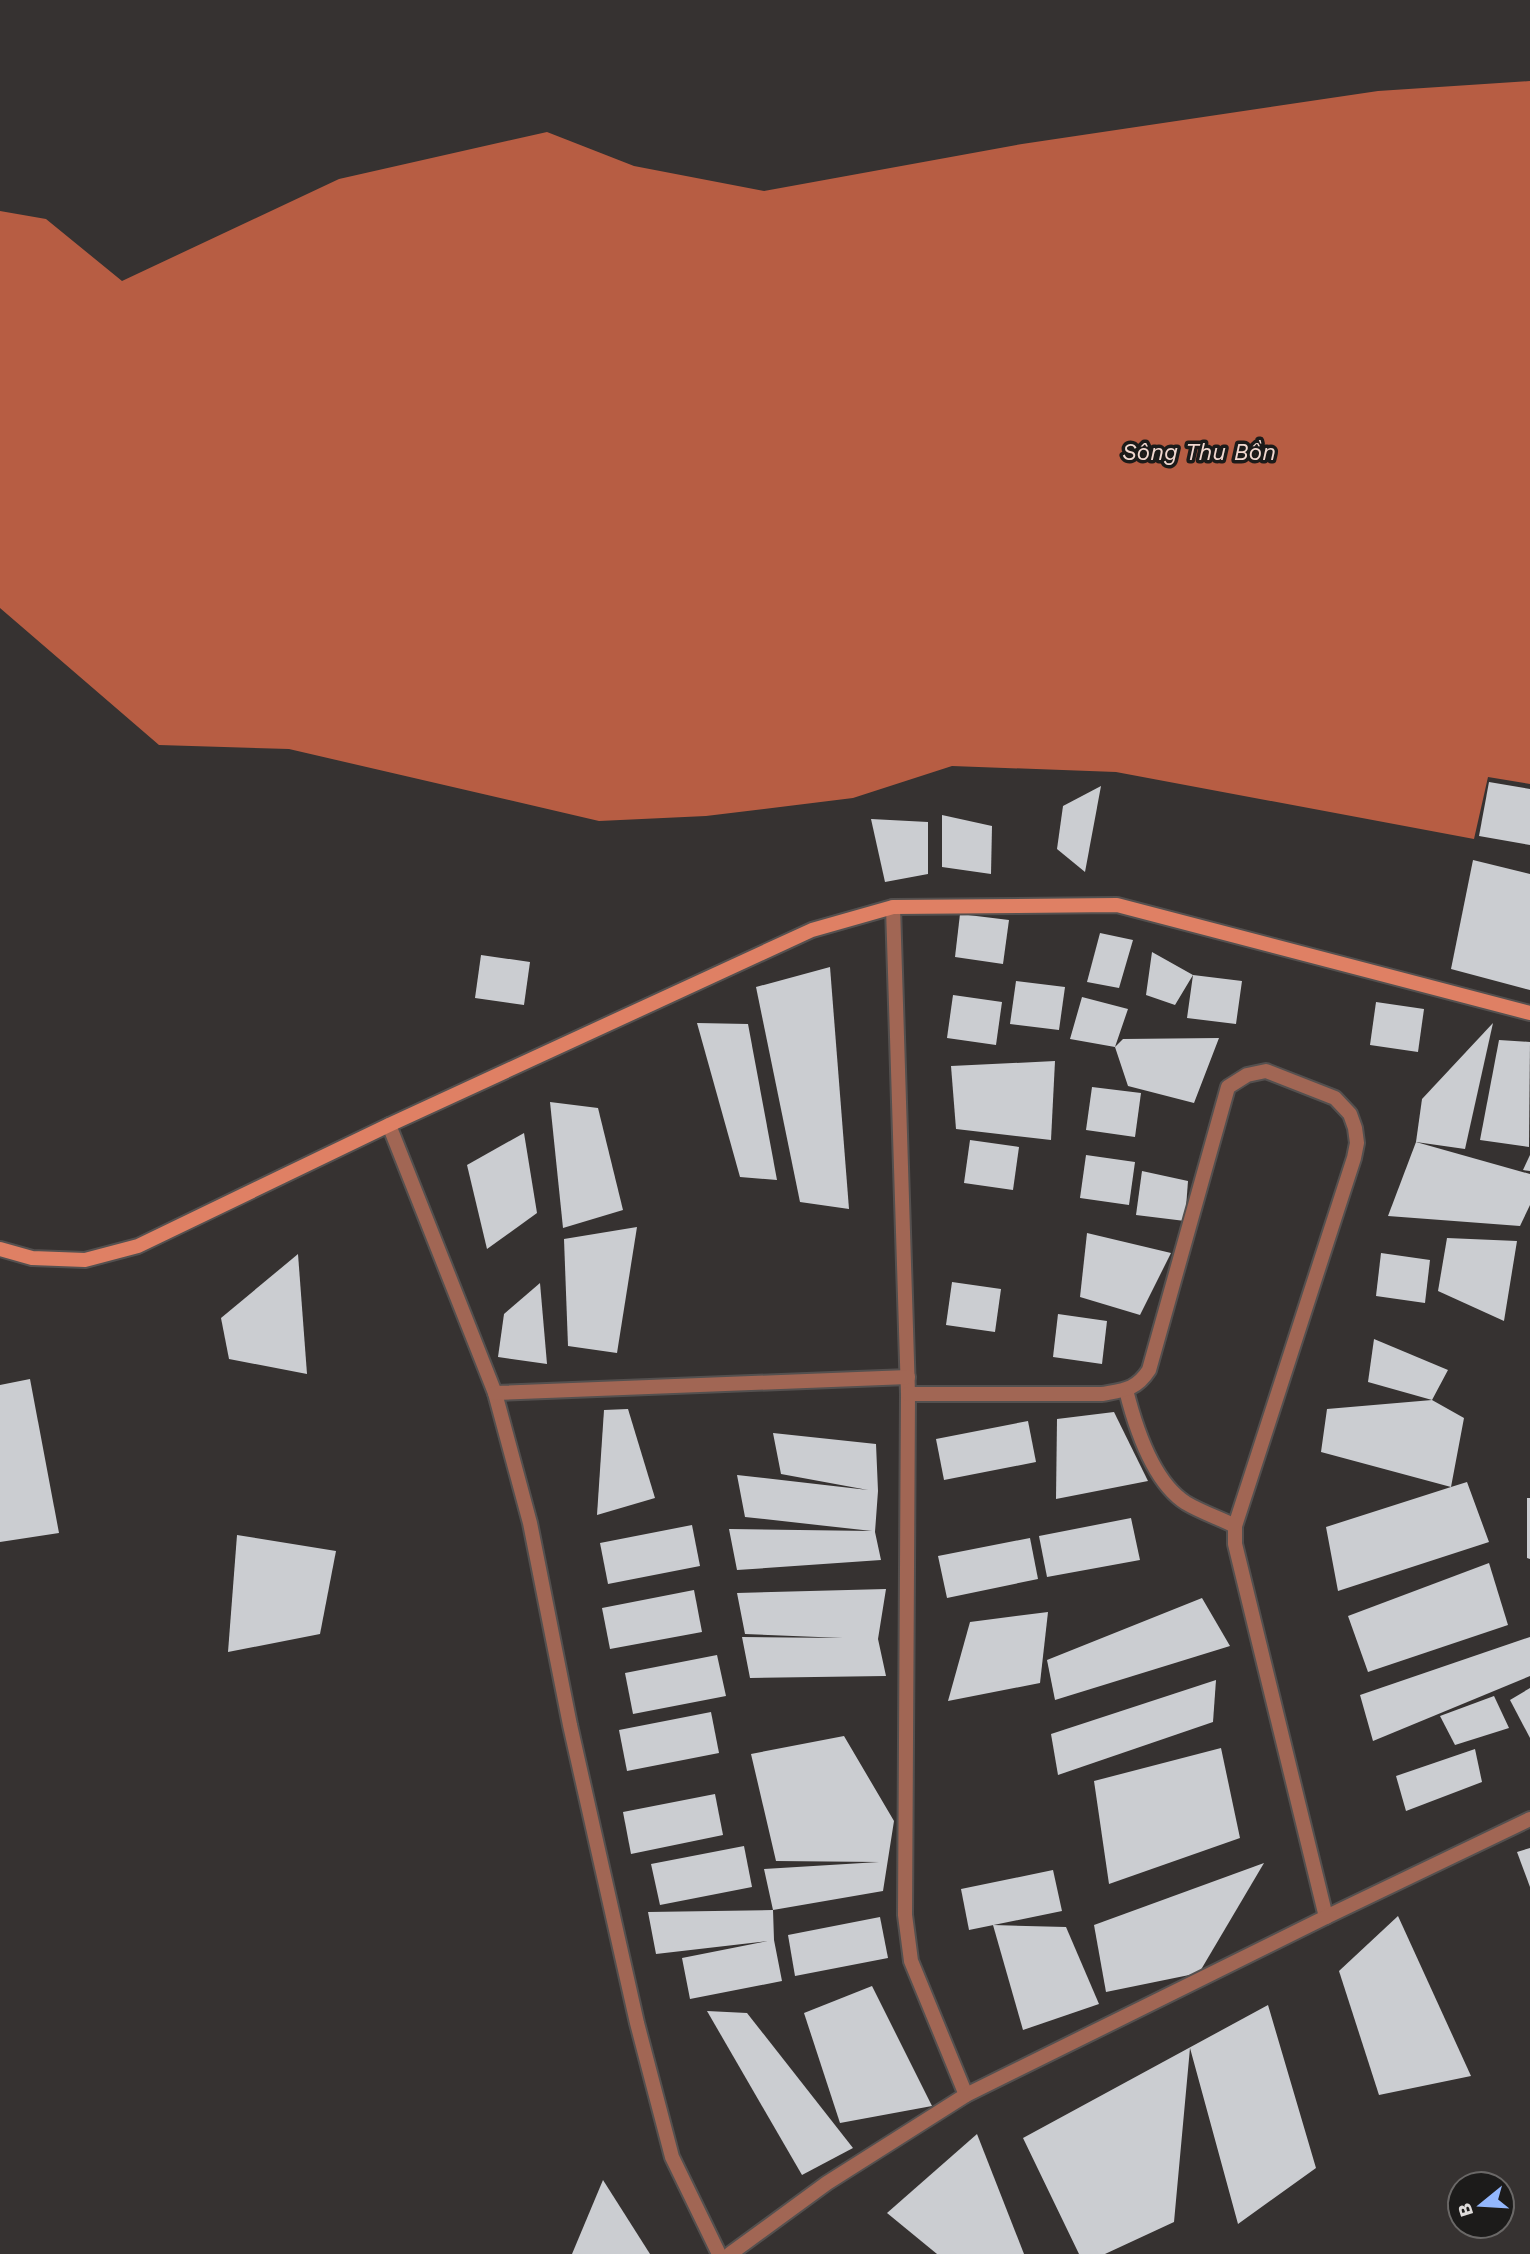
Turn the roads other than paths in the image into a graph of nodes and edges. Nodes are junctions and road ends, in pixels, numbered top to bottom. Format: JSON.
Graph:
{"nodes":[{"id":1,"x":893,"y":907,"type":"junction"},
{"id":2,"x":1530,"y":1013,"type":"edge"},
{"id":3,"x":389,"y":1125,"type":"junction"},
{"id":4,"x":0,"y":1250,"type":"edge"},
{"id":5,"x":908,"y":1377,"type":"junction"},
{"id":6,"x":1126,"y":1390,"type":"junction"},
{"id":7,"x":495,"y":1393,"type":"junction"},
{"id":8,"x":908,"y":1394,"type":"junction"},
{"id":9,"x":1235,"y":1526,"type":"junction"},
{"id":10,"x":1530,"y":1819,"type":"edge"},
{"id":11,"x":1326,"y":1917,"type":"junction"},
{"id":12,"x":966,"y":2095,"type":"junction"},
{"id":13,"x":719,"y":2254,"type":"edge"},
{"id":14,"x":730,"y":2254,"type":"edge"}],
"edges":[{"from":1,"to":2,"type":"street"},
{"from":1,"to":3,"type":"street"},
{"from":1,"to":5,"type":"street"},
{"from":3,"to":4,"type":"street"},
{"from":3,"to":7,"type":"street"},
{"from":5,"to":7,"type":"street"},
{"from":5,"to":8,"type":"street"},
{"from":6,"to":8,"type":"street"},
{"from":6,"to":9,"type":"street"},
{"from":6,"to":9,"type":"street"},
{"from":7,"to":13,"type":"street"},
{"from":8,"to":12,"type":"street"},
{"from":9,"to":11,"type":"street"},
{"from":10,"to":11,"type":"street"},
{"from":11,"to":12,"type":"street"},
{"from":12,"to":14,"type":"street"}]}
